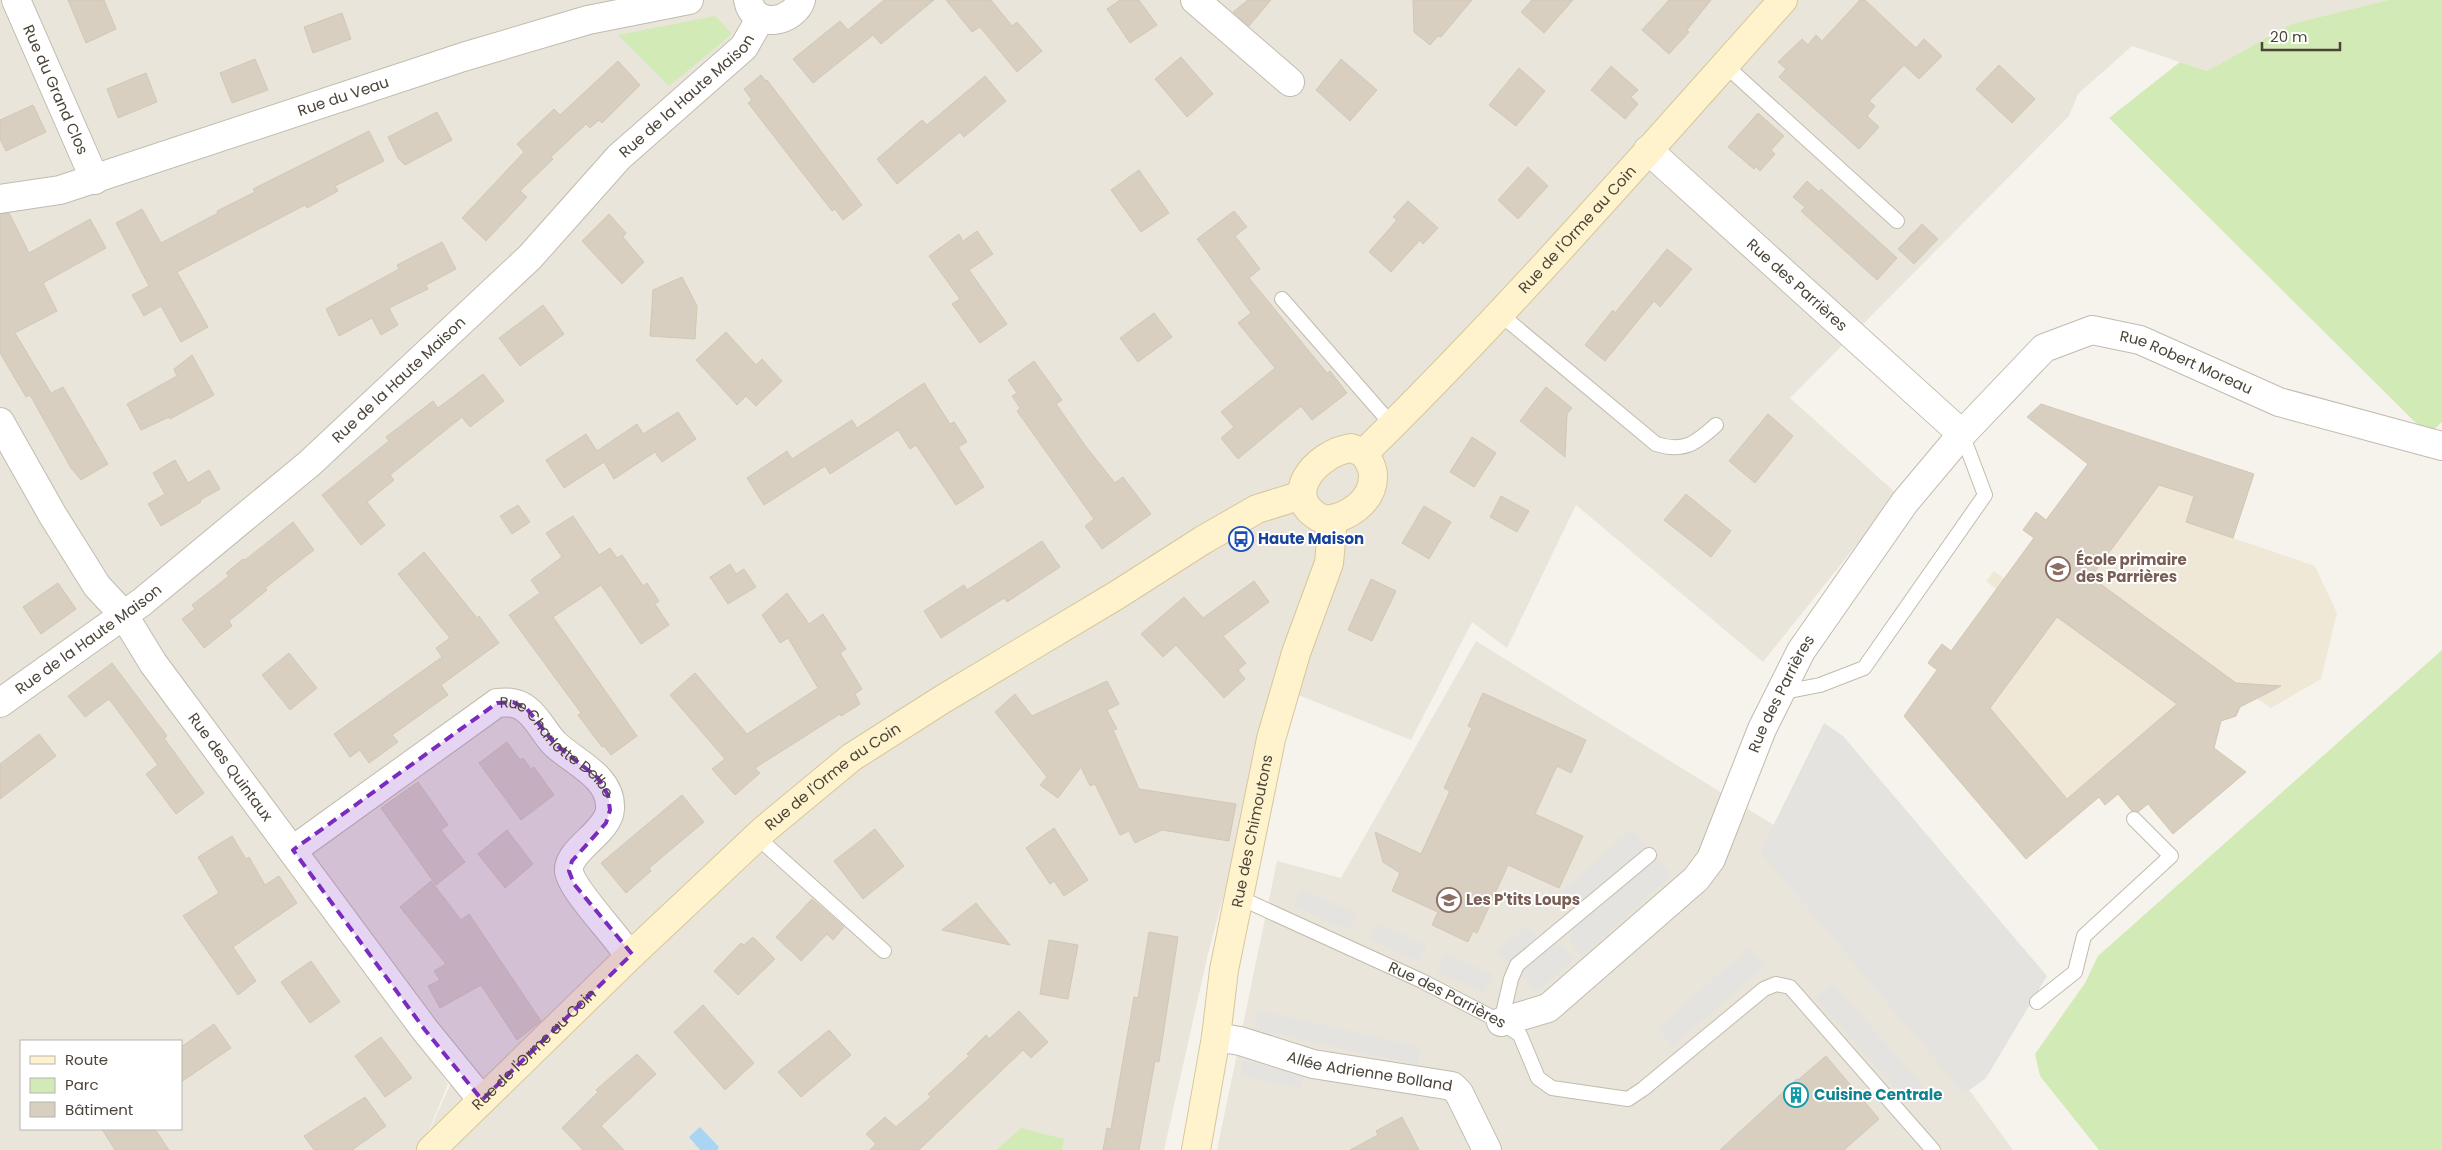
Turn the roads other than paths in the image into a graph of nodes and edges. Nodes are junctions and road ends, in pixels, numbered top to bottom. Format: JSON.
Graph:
{"nodes":[{"id":1,"x":16,"y":0,"type":"edge"},
{"id":2,"x":689,"y":0,"type":"edge"},
{"id":3,"x":801,"y":0,"type":"edge"},
{"id":4,"x":1195,"y":0,"type":"edge"},
{"id":5,"x":1783,"y":0,"type":"edge"},
{"id":6,"x":754,"y":9,"type":"edge"},
{"id":7,"x":1725,"y":64,"type":"junction"},
{"id":8,"x":1290,"y":82,"type":"dead end"},
{"id":9,"x":1648,"y":150,"type":"junction"},
{"id":10,"x":95,"y":180,"type":"junction"},
{"id":11,"x":0,"y":199,"type":"edge"},
{"id":12,"x":1897,"y":220,"type":"dead end"},
{"id":13,"x":1282,"y":299,"type":"dead end"},
{"id":14,"x":1500,"y":314,"type":"junction"},
{"id":15,"x":0,"y":422,"type":"edge"},
{"id":16,"x":1716,"y":425,"type":"dead end"},
{"id":17,"x":1392,"y":426,"type":"junction"},
{"id":18,"x":1962,"y":434,"type":"junction"},
{"id":19,"x":2442,"y":446,"type":"edge"},
{"id":20,"x":1364,"y":453,"type":"junction"},
{"id":21,"x":1302,"y":495,"type":"junction"},
{"id":22,"x":1333,"y":519,"type":"junction"},
{"id":23,"x":123,"y":614,"type":"junction"},
{"id":24,"x":1778,"y":693,"type":"junction"},
{"id":25,"x":0,"y":703,"type":"edge"},
{"id":26,"x":2134,"y":819,"type":"dead end"},
{"id":27,"x":757,"y":837,"type":"junction"},
{"id":28,"x":293,"y":850,"type":"junction"},
{"id":29,"x":1648,"y":855,"type":"dead end"},
{"id":30,"x":1238,"y":897,"type":"junction"},
{"id":31,"x":884,"y":951,"type":"dead end"},
{"id":32,"x":632,"y":954,"type":"junction"},
{"id":33,"x":2037,"y":1002,"type":"dead end"},
{"id":34,"x":1501,"y":1022,"type":"junction"},
{"id":35,"x":1216,"y":1037,"type":"junction"},
{"id":36,"x":482,"y":1100,"type":"junction"},
{"id":37,"x":431,"y":1150,"type":"edge"},
{"id":38,"x":1196,"y":1150,"type":"edge"},
{"id":39,"x":1487,"y":1150,"type":"edge"},
{"id":40,"x":1933,"y":1150,"type":"edge"}],
"edges":[{"from":1,"to":10,"type":"street","name":"Rue du Grand Clos"},
{"from":2,"to":10,"type":"street","name":"Rue du Veau"},
{"from":3,"to":6,"type":"street"},
{"from":4,"to":8,"type":"street"},
{"from":5,"to":7,"type":"main road","name":"Rue de l'Orme au Coin"},
{"from":6,"to":23,"type":"street","name":"Rue de la Haute Maison"},
{"from":7,"to":9,"type":"main road","name":"Rue de l'Orme au Coin"},
{"from":7,"to":12,"type":"lane"},
{"from":9,"to":14,"type":"main road","name":"Rue de l'Orme au Coin"},
{"from":9,"to":18,"type":"street","name":"Rue des Parrières"},
{"from":10,"to":11,"type":"street","name":"Rue du Veau"},
{"from":13,"to":17,"type":"lane"},
{"from":14,"to":16,"type":"lane"},
{"from":14,"to":17,"type":"main road","name":"Rue de l'Orme au Coin"},
{"from":15,"to":23,"type":"street","name":"Rue des Quintaux"},
{"from":17,"to":20,"type":"main road","name":"Rue de l'Orme au Coin"},
{"from":18,"to":19,"type":"street","name":"Rue Robert Moreau"},
{"from":18,"to":24,"type":"street","name":"Rue des Parrières"},
{"from":18,"to":24,"type":"lane"},
{"from":20,"to":21,"type":"main road"},
{"from":20,"to":22,"type":"main road"},
{"from":21,"to":22,"type":"main road"},
{"from":21,"to":27,"type":"main road","name":"Rue de l'Orme au Coin"},
{"from":22,"to":30,"type":"main road","name":"Rue des Chimoutons"},
{"from":23,"to":25,"type":"street","name":"Rue de la Haute Maison"},
{"from":23,"to":28,"type":"street","name":"Rue des Quintaux"},
{"from":24,"to":34,"type":"street","name":"Rue des Parrières"},
{"from":26,"to":33,"type":"lane"},
{"from":27,"to":31,"type":"lane"},
{"from":27,"to":32,"type":"main road","name":"Rue de l'Orme au Coin"},
{"from":28,"to":32,"type":"street","name":"Rue Charlotte Delbo"},
{"from":28,"to":36,"type":"street","name":"Rue des Quintaux"},
{"from":29,"to":34,"type":"lane"},
{"from":30,"to":34,"type":"lane","name":"Rue des Parrières"},
{"from":30,"to":35,"type":"main road","name":"Rue des Chimoutons"},
{"from":32,"to":36,"type":"main road","name":"Rue de l'Orme au Coin"},
{"from":34,"to":40,"type":"lane"},
{"from":35,"to":38,"type":"main road","name":"Rue des Chimoutons"},
{"from":35,"to":39,"type":"street","name":"Allée Adrienne Bolland"},
{"from":36,"to":37,"type":"main road","name":"Rue de l'Orme au Coin"}]}
